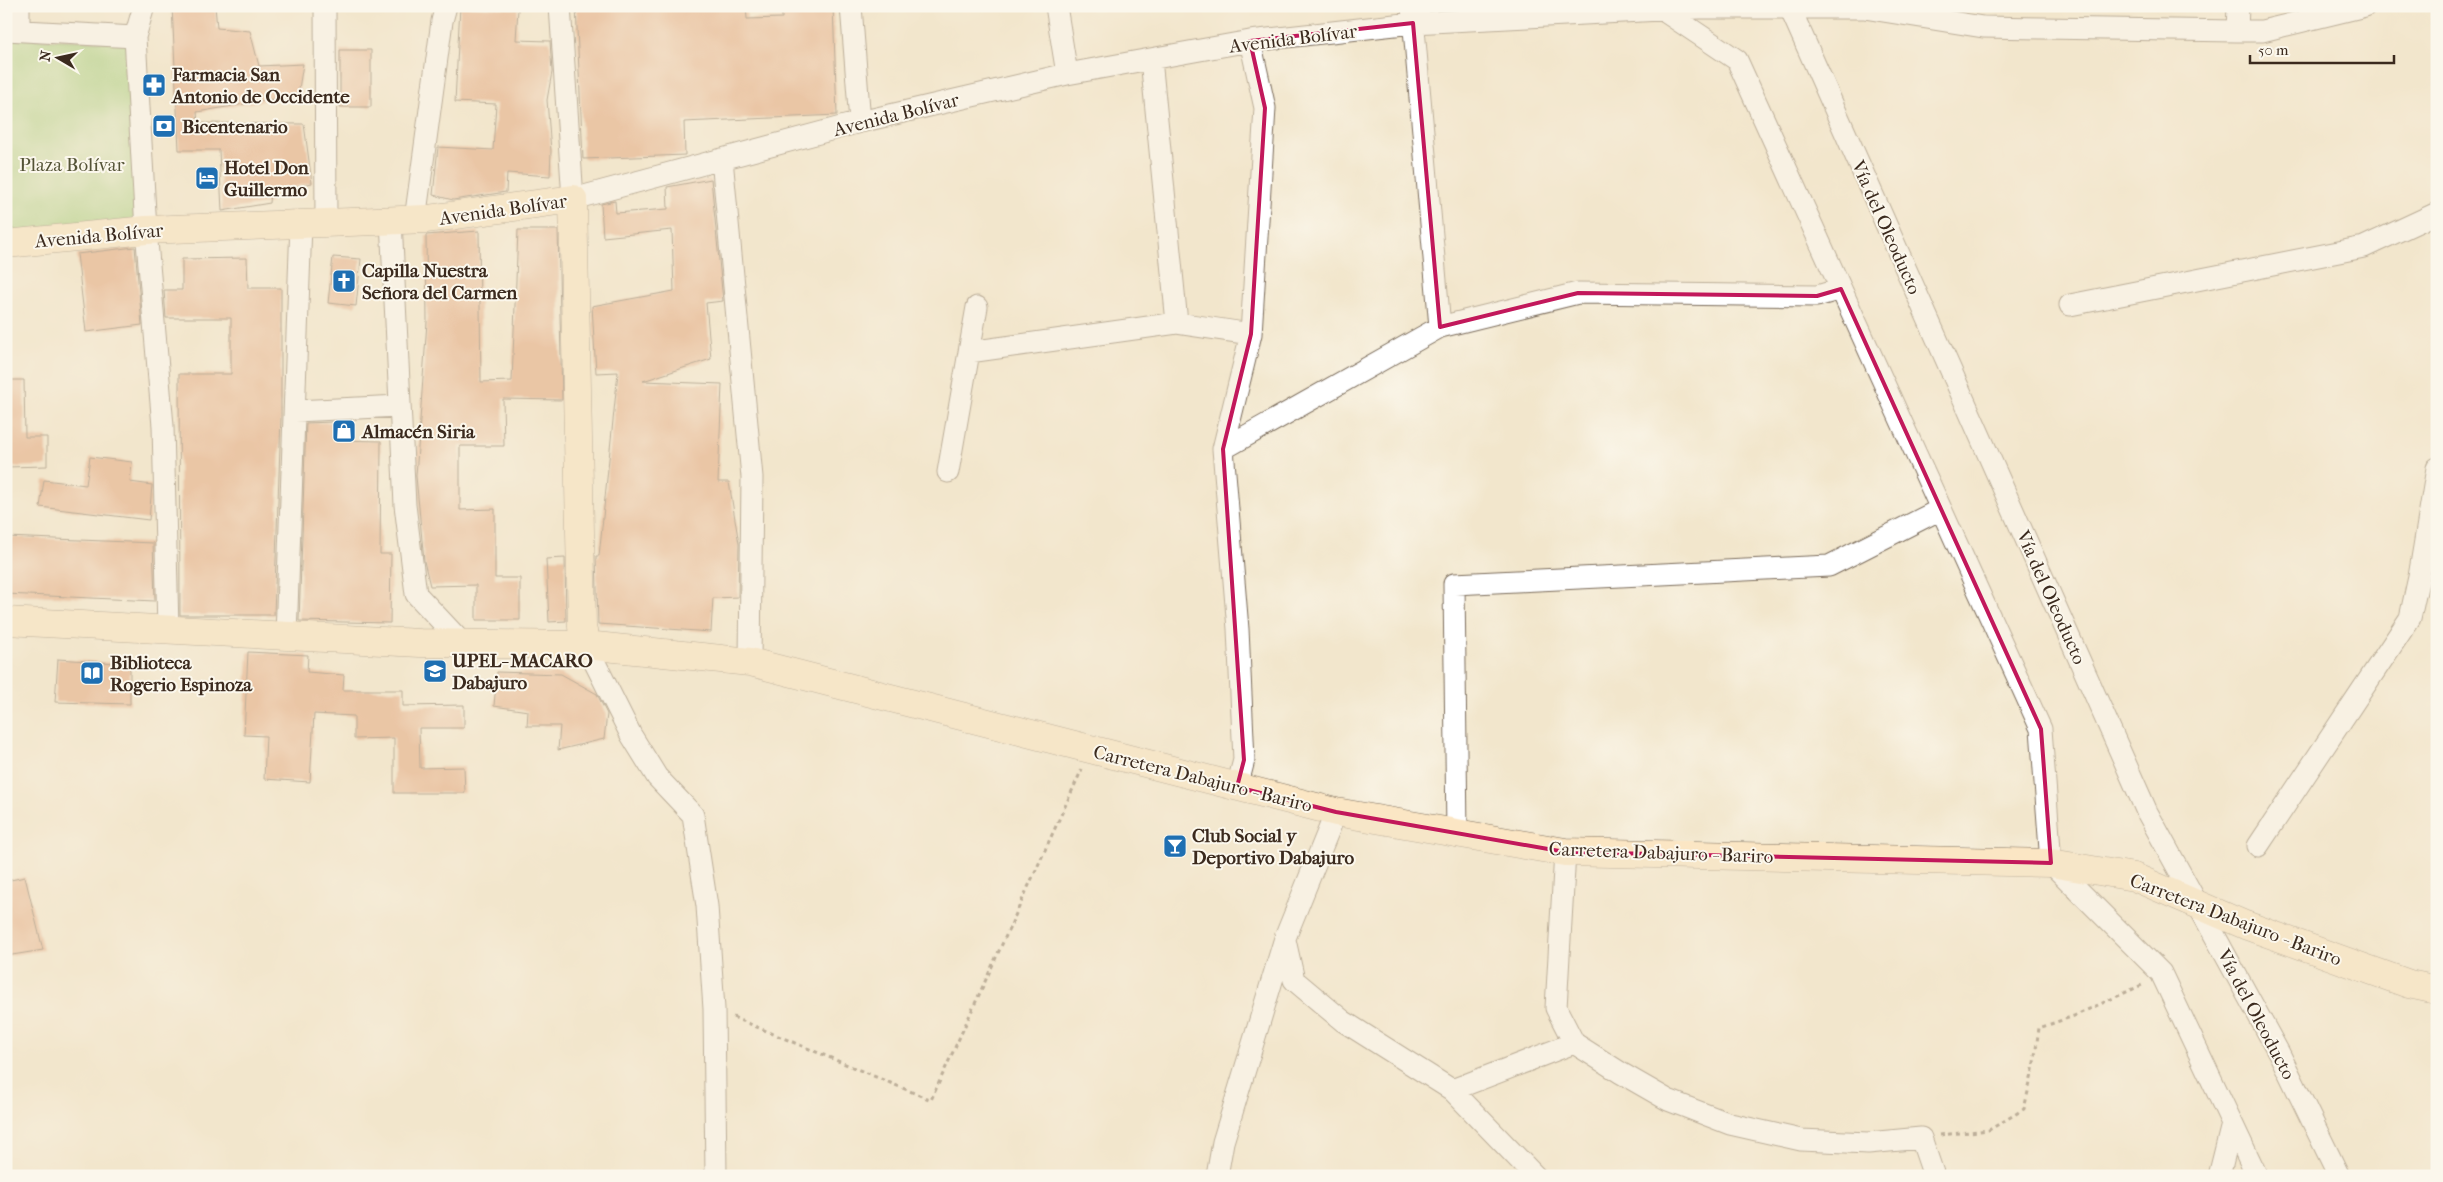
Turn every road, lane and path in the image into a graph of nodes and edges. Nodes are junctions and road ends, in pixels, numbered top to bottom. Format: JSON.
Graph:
{"nodes":[{"id":1,"x":19,"y":6,"type":"edge"},
{"id":2,"x":144,"y":6,"type":"edge"},
{"id":3,"x":325,"y":6,"type":"edge"},
{"id":4,"x":446,"y":6,"type":"edge"},
{"id":5,"x":560,"y":6,"type":"edge"},
{"id":6,"x":851,"y":6,"type":"edge"},
{"id":7,"x":1056,"y":6,"type":"edge"},
{"id":8,"x":2238,"y":6,"type":"edge"},
{"id":9,"x":2365,"y":6,"type":"edge"},
{"id":10,"x":1790,"y":7,"type":"edge"},
{"id":11,"x":1667,"y":9,"type":"edge"},
{"id":12,"x":1413,"y":15,"type":"edge"},
{"id":13,"x":13,"y":30,"type":"edge"},
{"id":14,"x":2237,"y":31,"type":"junction"},
{"id":15,"x":135,"y":37,"type":"junction"},
{"id":16,"x":1250,"y":41,"type":"junction"},
{"id":17,"x":1150,"y":59,"type":"junction"},
{"id":18,"x":1067,"y":74,"type":"junction"},
{"id":19,"x":860,"y":122,"type":"junction"},
{"id":20,"x":722,"y":159,"type":"junction"},
{"id":21,"x":573,"y":199,"type":"junction"},
{"id":22,"x":2437,"y":213,"type":"edge"},
{"id":23,"x":403,"y":220,"type":"junction"},
{"id":24,"x":313,"y":223,"type":"junction"},
{"id":25,"x":146,"y":230,"type":"junction"},
{"id":26,"x":6,"y":244,"type":"edge"},
{"id":27,"x":1841,"y":289,"type":"junction"},
{"id":28,"x":2070,"y":305,"type":"dead end"},
{"id":29,"x":977,"y":307,"type":"dead end"},
{"id":30,"x":1178,"y":323,"type":"junction"},
{"id":31,"x":1440,"y":327,"type":"junction"},
{"id":32,"x":1252,"y":334,"type":"junction"},
{"id":33,"x":968,"y":352,"type":"junction"},
{"id":34,"x":400,"y":406,"type":"junction"},
{"id":35,"x":295,"y":411,"type":"junction"},
{"id":36,"x":1223,"y":448,"type":"junction"},
{"id":37,"x":2437,"y":468,"type":"edge"},
{"id":38,"x":948,"y":472,"type":"dead end"},
{"id":39,"x":1941,"y":509,"type":"junction"},
{"id":40,"x":6,"y":621,"type":"edge"},
{"id":41,"x":168,"y":629,"type":"junction"},
{"id":42,"x":286,"y":636,"type":"junction"},
{"id":43,"x":463,"y":644,"type":"junction"},
{"id":44,"x":586,"y":644,"type":"junction"},
{"id":45,"x":750,"y":662,"type":"junction"},
{"id":46,"x":1091,"y":750,"type":"junction"},
{"id":47,"x":1237,"y":787,"type":"junction"},
{"id":48,"x":1336,"y":812,"type":"junction"},
{"id":49,"x":1457,"y":834,"type":"junction"},
{"id":50,"x":2258,"y":846,"type":"dead end"},
{"id":51,"x":1565,"y":852,"type":"junction"},
{"id":52,"x":2051,"y":863,"type":"junction"},
{"id":53,"x":2198,"y":904,"type":"junction"},
{"id":54,"x":1285,"y":938,"type":"junction"},
{"id":55,"x":2161,"y":973,"type":"junction"},
{"id":56,"x":2434,"y":989,"type":"edge"},
{"id":57,"x":714,"y":1010,"type":"junction"},
{"id":58,"x":1574,"y":1043,"type":"junction"},
{"id":59,"x":1452,"y":1090,"type":"junction"},
{"id":60,"x":2232,"y":1124,"type":"junction"},
{"id":61,"x":1921,"y":1138,"type":"junction"},
{"id":62,"x":716,"y":1176,"type":"edge"},
{"id":63,"x":1217,"y":1176,"type":"edge"},
{"id":64,"x":1535,"y":1176,"type":"edge"},
{"id":65,"x":1934,"y":1176,"type":"edge"},
{"id":66,"x":2219,"y":1176,"type":"edge"},
{"id":67,"x":2256,"y":1176,"type":"edge"},
{"id":68,"x":2339,"y":1176,"type":"edge"}],
"edges":[{"from":1,"to":13,"type":"street"},
{"from":2,"to":15,"type":"street"},
{"from":3,"to":24,"type":"street"},
{"from":4,"to":23,"type":"street"},
{"from":5,"to":21,"type":"street"},
{"from":6,"to":19,"type":"street"},
{"from":7,"to":18,"type":"street"},
{"from":8,"to":14,"type":"street"},
{"from":9,"to":14,"type":"street","name":"Avenida Bolívar"},
{"from":10,"to":11,"type":"street","name":"Avenida Bolívar"},
{"from":10,"to":14,"type":"street","name":"Avenida Bolívar"},
{"from":10,"to":53,"type":"street","name":"Vía del Oleoducto"},
{"from":11,"to":12,"type":"street","name":"Avenida Bolívar"},
{"from":11,"to":27,"type":"street"},
{"from":12,"to":16,"type":"street","name":"Avenida Bolívar"},
{"from":12,"to":31,"type":"street"},
{"from":13,"to":15,"type":"street"},
{"from":15,"to":25,"type":"street"},
{"from":16,"to":17,"type":"street","name":"Avenida Bolívar"},
{"from":16,"to":32,"type":"street"},
{"from":17,"to":18,"type":"street","name":"Avenida Bolívar"},
{"from":17,"to":30,"type":"street"},
{"from":18,"to":19,"type":"street","name":"Avenida Bolívar"},
{"from":19,"to":20,"type":"street","name":"Avenida Bolívar"},
{"from":20,"to":21,"type":"street","name":"Avenida Bolívar"},
{"from":20,"to":45,"type":"street"},
{"from":21,"to":23,"type":"street","name":"Avenida Bolívar"},
{"from":21,"to":44,"type":"street"},
{"from":22,"to":28,"type":"street"},
{"from":23,"to":24,"type":"street","name":"Avenida Bolívar"},
{"from":23,"to":34,"type":"street"},
{"from":24,"to":25,"type":"street","name":"Avenida Bolívar"},
{"from":24,"to":35,"type":"street"},
{"from":25,"to":26,"type":"street","name":"Avenida Bolívar"},
{"from":25,"to":41,"type":"street"},
{"from":27,"to":31,"type":"street"},
{"from":27,"to":39,"type":"street"},
{"from":29,"to":33,"type":"street"},
{"from":30,"to":32,"type":"street"},
{"from":30,"to":33,"type":"street"},
{"from":31,"to":36,"type":"street"},
{"from":32,"to":36,"type":"street"},
{"from":33,"to":38,"type":"street"},
{"from":34,"to":35,"type":"street"},
{"from":34,"to":43,"type":"street"},
{"from":35,"to":42,"type":"street"},
{"from":36,"to":47,"type":"street"},
{"from":37,"to":50,"type":"street"},
{"from":39,"to":49,"type":"street"},
{"from":39,"to":52,"type":"street"},
{"from":40,"to":41,"type":"street","name":"Carretera Dabajuro - Bariro"},
{"from":41,"to":42,"type":"street","name":"Carretera Dabajuro - Bariro"},
{"from":42,"to":43,"type":"street","name":"Carretera Dabajuro - Bariro"},
{"from":43,"to":44,"type":"street","name":"Carretera Dabajuro - Bariro"},
{"from":44,"to":45,"type":"street","name":"Carretera Dabajuro - Bariro"},
{"from":44,"to":57,"type":"street"},
{"from":45,"to":46,"type":"street","name":"Carretera Dabajuro - Bariro"},
{"from":46,"to":47,"type":"street","name":"Carretera Dabajuro - Bariro"},
{"from":46,"to":57,"type":"path"},
{"from":47,"to":48,"type":"street","name":"Carretera Dabajuro - Bariro"},
{"from":48,"to":49,"type":"street","name":"Carretera Dabajuro - Bariro"},
{"from":48,"to":54,"type":"street"},
{"from":49,"to":51,"type":"street","name":"Carretera Dabajuro - Bariro"},
{"from":51,"to":52,"type":"street","name":"Carretera Dabajuro - Bariro"},
{"from":51,"to":58,"type":"street"},
{"from":52,"to":53,"type":"street","name":"Carretera Dabajuro - Bariro"},
{"from":52,"to":55,"type":"street"},
{"from":53,"to":56,"type":"street","name":"Carretera Dabajuro - Bariro"},
{"from":53,"to":68,"type":"street","name":"Vía del Oleoducto"},
{"from":54,"to":59,"type":"street"},
{"from":54,"to":63,"type":"street"},
{"from":55,"to":60,"type":"street"},
{"from":55,"to":61,"type":"path"},
{"from":57,"to":62,"type":"street"},
{"from":58,"to":59,"type":"street"},
{"from":58,"to":61,"type":"street"},
{"from":59,"to":64,"type":"street"},
{"from":60,"to":66,"type":"street"},
{"from":60,"to":67,"type":"street"},
{"from":61,"to":65,"type":"street"}]}
